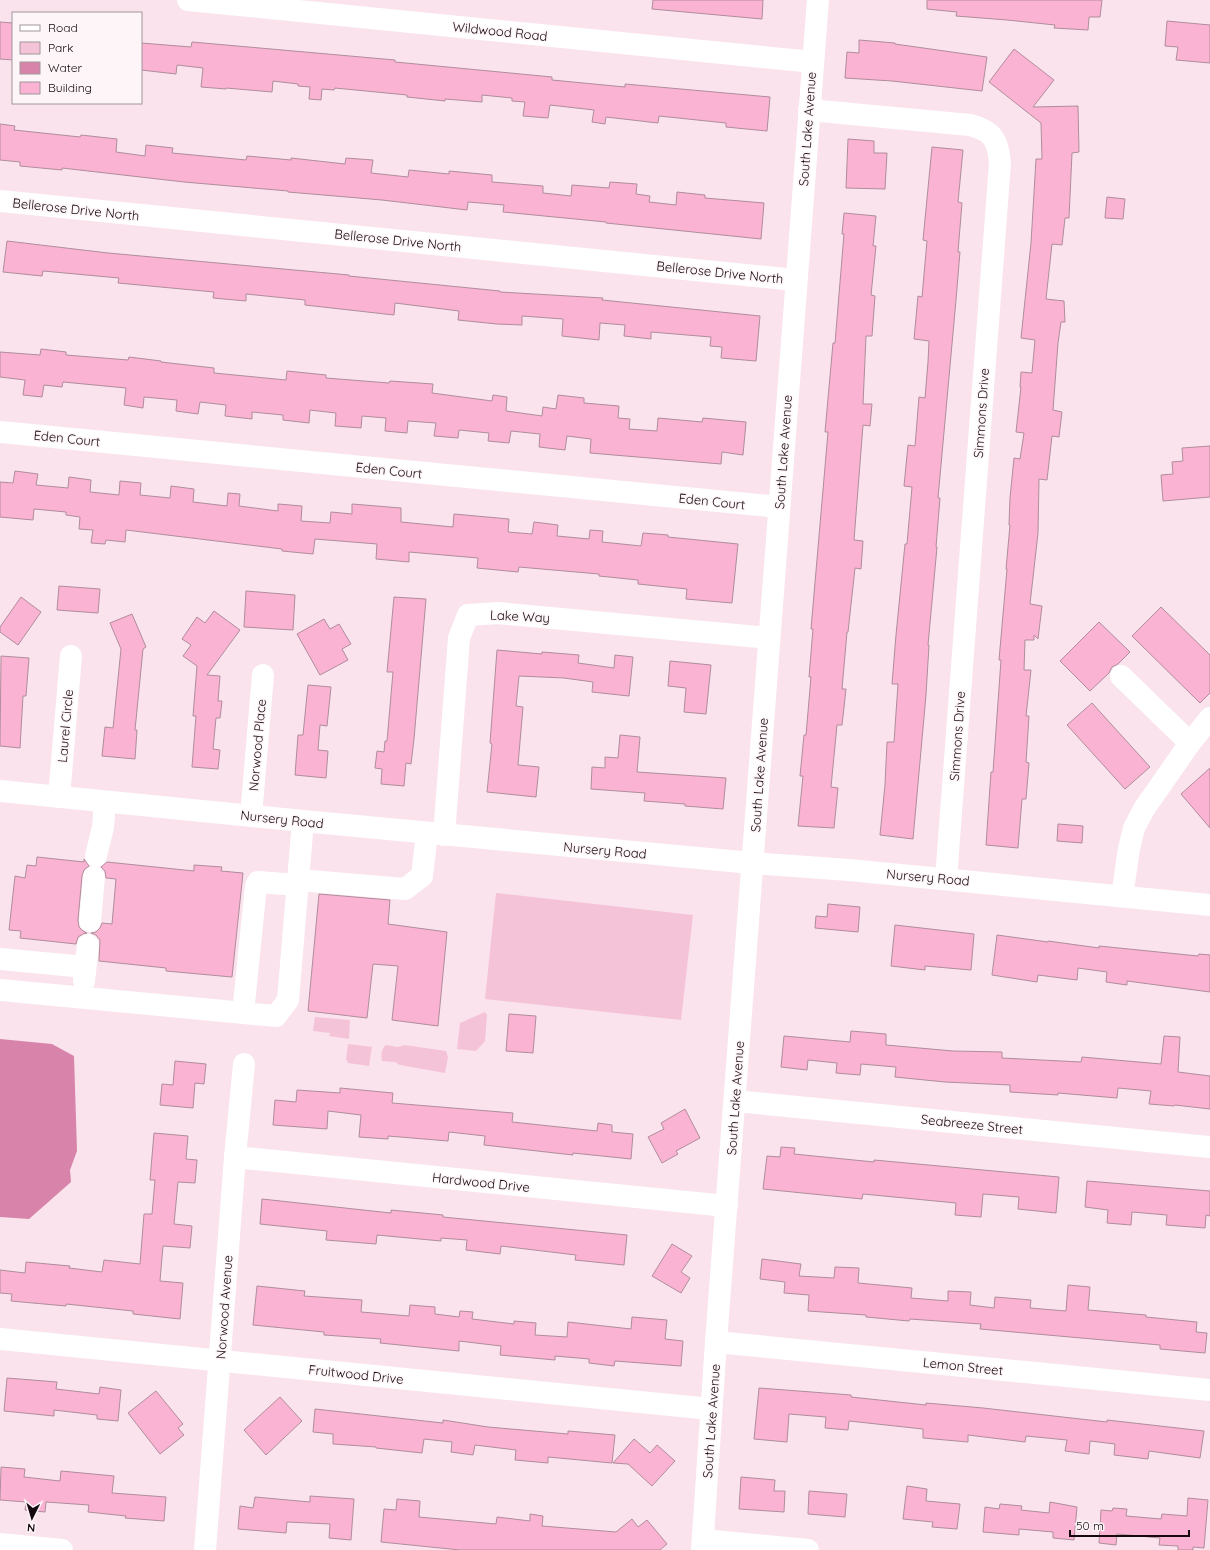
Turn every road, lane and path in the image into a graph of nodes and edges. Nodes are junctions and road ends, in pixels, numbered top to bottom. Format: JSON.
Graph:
{"nodes":[{"id":1,"x":188,"y":0,"type":"edge"},
{"id":2,"x":818,"y":0,"type":"edge"},
{"id":3,"x":813,"y":62,"type":"junction"},
{"id":4,"x":809,"y":110,"type":"junction"},
{"id":5,"x":0,"y":201,"type":"edge"},
{"id":6,"x":796,"y":280,"type":"junction"},
{"id":7,"x":0,"y":432,"type":"edge"},
{"id":8,"x":779,"y":507,"type":"junction"},
{"id":9,"x":769,"y":638,"type":"junction"},
{"id":10,"x":71,"y":656,"type":"dead end"},
{"id":11,"x":263,"y":675,"type":"dead end"},
{"id":12,"x":1121,"y":676,"type":"dead end"},
{"id":13,"x":1210,"y":718,"type":"edge"},
{"id":14,"x":1190,"y":743,"type":"junction"},
{"id":15,"x":0,"y":791,"type":"edge"},
{"id":16,"x":59,"y":797,"type":"junction"},
{"id":17,"x":105,"y":802,"type":"junction"},
{"id":18,"x":251,"y":816,"type":"junction"},
{"id":19,"x":303,"y":822,"type":"junction"},
{"id":20,"x":436,"y":834,"type":"junction"},
{"id":21,"x":752,"y":863,"type":"junction"},
{"id":22,"x":946,"y":879,"type":"junction"},
{"id":23,"x":298,"y":883,"type":"junction"},
{"id":24,"x":1122,"y":896,"type":"junction"},
{"id":25,"x":1210,"y":905,"type":"edge"},
{"id":26,"x":90,"y":921,"type":"dead end"},
{"id":27,"x":88,"y":945,"type":"dead end"},
{"id":28,"x":0,"y":959,"type":"edge"},
{"id":29,"x":85,"y":967,"type":"junction"},
{"id":30,"x":0,"y":990,"type":"edge"},
{"id":31,"x":83,"y":998,"type":"junction"},
{"id":32,"x":243,"y":1013,"type":"junction"},
{"id":33,"x":244,"y":1064,"type":"dead end"},
{"id":34,"x":735,"y":1101,"type":"junction"},
{"id":35,"x":1210,"y":1147,"type":"edge"},
{"id":36,"x":235,"y":1157,"type":"junction"},
{"id":37,"x":727,"y":1206,"type":"junction"},
{"id":38,"x":0,"y":1339,"type":"edge"},
{"id":39,"x":716,"y":1342,"type":"junction"},
{"id":40,"x":220,"y":1361,"type":"junction"},
{"id":41,"x":1210,"y":1390,"type":"edge"},
{"id":42,"x":712,"y":1410,"type":"junction"},
{"id":43,"x":0,"y":1544,"type":"edge"},
{"id":44,"x":702,"y":1545,"type":"edge"},
{"id":45,"x":62,"y":1550,"type":"edge"},
{"id":46,"x":205,"y":1550,"type":"edge"},
{"id":47,"x":808,"y":1550,"type":"edge"}],
"edges":[{"from":1,"to":3,"type":"street","name":"Wildwood Road"},
{"from":2,"to":3,"type":"street","name":"South Lake Avenue"},
{"from":3,"to":4,"type":"street","name":"South Lake Avenue"},
{"from":4,"to":6,"type":"street","name":"South Lake Avenue"},
{"from":4,"to":22,"type":"street","name":"Simmons Drive"},
{"from":5,"to":6,"type":"street","name":"Bellerose Drive North"},
{"from":6,"to":8,"type":"street","name":"South Lake Avenue"},
{"from":7,"to":8,"type":"street","name":"Eden Court"},
{"from":8,"to":9,"type":"street","name":"South Lake Avenue"},
{"from":9,"to":20,"type":"street","name":"Lake Way"},
{"from":9,"to":21,"type":"street","name":"South Lake Avenue"},
{"from":10,"to":16,"type":"street","name":"Laurel Circle"},
{"from":11,"to":18,"type":"street","name":"Norwood Place"},
{"from":12,"to":14,"type":"street"},
{"from":13,"to":14,"type":"street"},
{"from":14,"to":24,"type":"street"},
{"from":15,"to":16,"type":"street","name":"Nursery Road"},
{"from":16,"to":17,"type":"street","name":"Nursery Road"},
{"from":17,"to":18,"type":"street","name":"Nursery Road"},
{"from":17,"to":26,"type":"street"},
{"from":18,"to":19,"type":"street","name":"Nursery Road"},
{"from":19,"to":20,"type":"street","name":"Nursery Road"},
{"from":19,"to":23,"type":"street"},
{"from":20,"to":21,"type":"street","name":"Nursery Road"},
{"from":20,"to":23,"type":"street"},
{"from":21,"to":22,"type":"street","name":"Nursery Road"},
{"from":21,"to":34,"type":"street","name":"South Lake Avenue"},
{"from":22,"to":24,"type":"street","name":"Nursery Road"},
{"from":23,"to":32,"type":"street"},
{"from":23,"to":32,"type":"street"},
{"from":24,"to":25,"type":"street","name":"Nursery Road"},
{"from":27,"to":29,"type":"street"},
{"from":28,"to":29,"type":"street"},
{"from":29,"to":31,"type":"street"},
{"from":30,"to":31,"type":"street"},
{"from":31,"to":32,"type":"street"},
{"from":33,"to":36,"type":"street","name":"Norwood Avenue"},
{"from":34,"to":35,"type":"street","name":"Seabreeze Street"},
{"from":34,"to":37,"type":"street","name":"South Lake Avenue"},
{"from":36,"to":37,"type":"street","name":"Hardwood Drive"},
{"from":36,"to":40,"type":"street","name":"Norwood Avenue"},
{"from":37,"to":39,"type":"street","name":"South Lake Avenue"},
{"from":38,"to":40,"type":"street","name":"Fruitwood Drive"},
{"from":39,"to":41,"type":"street","name":"Lemon Street"},
{"from":39,"to":42,"type":"street","name":"South Lake Avenue"},
{"from":40,"to":42,"type":"street","name":"Fruitwood Drive"},
{"from":40,"to":46,"type":"street","name":"Norwood Avenue"},
{"from":42,"to":44,"type":"street","name":"South Lake Avenue"},
{"from":43,"to":45,"type":"street"},
{"from":44,"to":47,"type":"street"}]}
